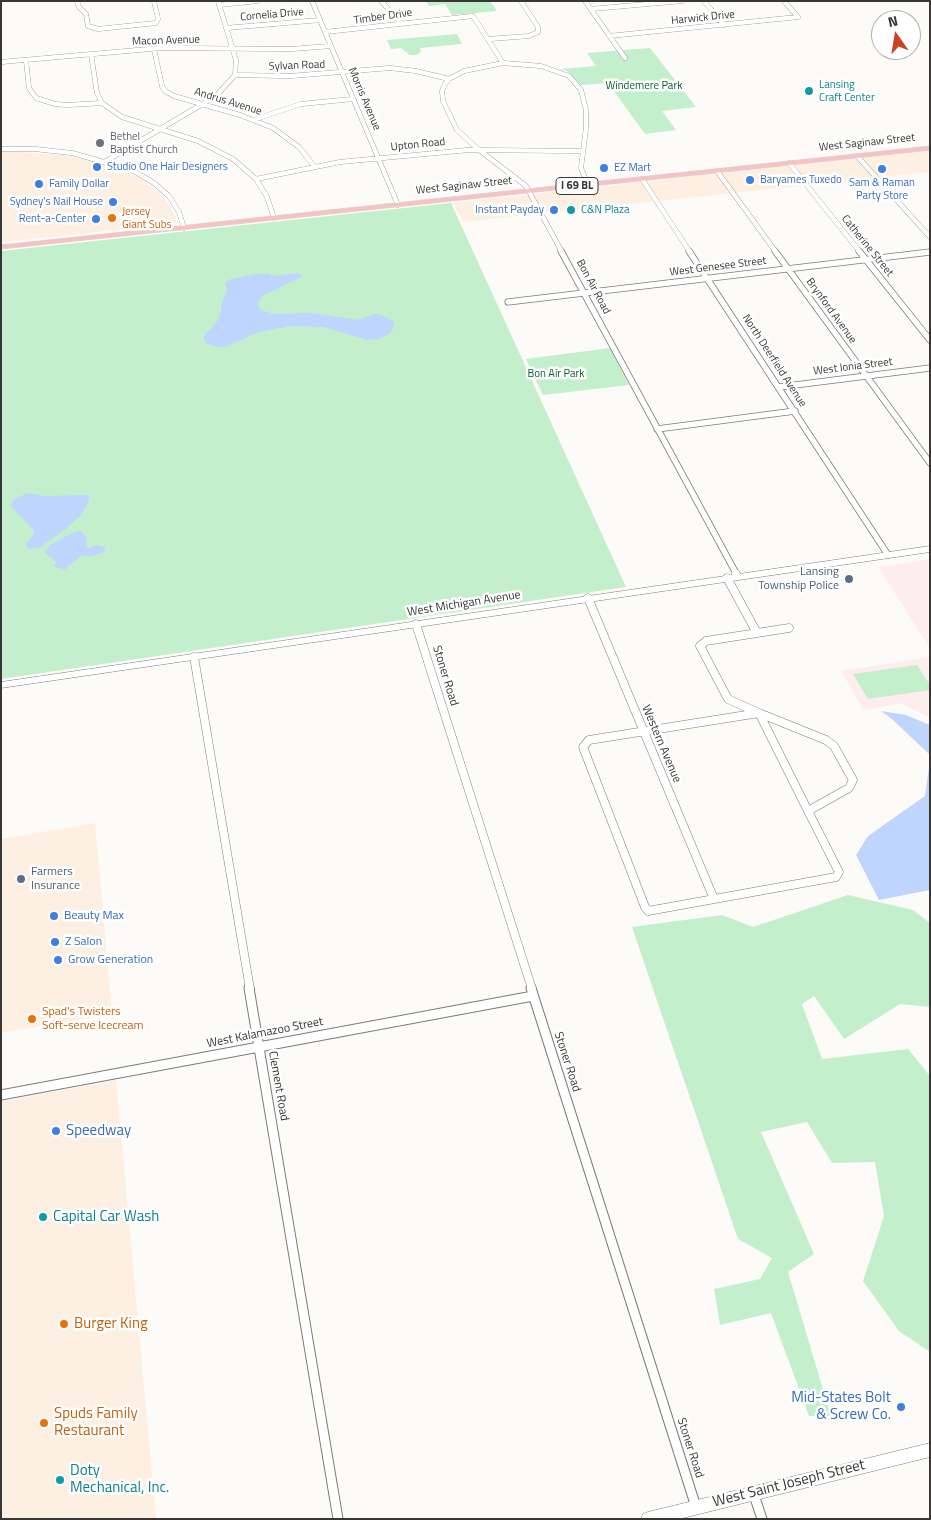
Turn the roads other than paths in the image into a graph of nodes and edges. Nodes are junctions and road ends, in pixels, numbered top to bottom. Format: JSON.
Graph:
{"nodes":[{"id":1,"x":77,"y":1,"type":"edge"},
{"id":2,"x":154,"y":1,"type":"edge"},
{"id":3,"x":258,"y":1,"type":"edge"},
{"id":4,"x":312,"y":1,"type":"edge"},
{"id":5,"x":381,"y":1,"type":"edge"},
{"id":6,"x":521,"y":1,"type":"edge"},
{"id":7,"x":585,"y":1,"type":"edge"},
{"id":8,"x":682,"y":1,"type":"edge"},
{"id":9,"x":704,"y":1,"type":"edge"},
{"id":10,"x":784,"y":1,"type":"edge"},
{"id":11,"x":219,"y":3,"type":"edge"},
{"id":12,"x":591,"y":9,"type":"junction"},
{"id":13,"x":320,"y":20,"type":"junction"},
{"id":14,"x":401,"y":23,"type":"junction"},
{"id":15,"x":724,"y":25,"type":"junction"},
{"id":16,"x":226,"y":28,"type":"junction"},
{"id":17,"x":326,"y":32,"type":"junction"},
{"id":18,"x":609,"y":36,"type":"junction"},
{"id":19,"x":489,"y":39,"type":"junction"},
{"id":20,"x":331,"y":46,"type":"junction"},
{"id":21,"x":154,"y":48,"type":"junction"},
{"id":22,"x":232,"y":48,"type":"junction"},
{"id":23,"x":91,"y":54,"type":"junction"},
{"id":24,"x":625,"y":58,"type":"dead end"},
{"id":25,"x":26,"y":60,"type":"junction"},
{"id":26,"x":1,"y":62,"type":"edge"},
{"id":27,"x":503,"y":63,"type":"junction"},
{"id":28,"x":342,"y":72,"type":"junction"},
{"id":29,"x":235,"y":75,"type":"junction"},
{"id":30,"x":449,"y":79,"type":"junction"},
{"id":31,"x":353,"y":98,"type":"junction"},
{"id":32,"x":102,"y":103,"type":"junction"},
{"id":33,"x":201,"y":104,"type":"junction"},
{"id":34,"x":253,"y":120,"type":"junction"},
{"id":35,"x":160,"y":129,"type":"junction"},
{"id":36,"x":1,"y":149,"type":"edge"},
{"id":37,"x":929,"y":149,"type":"edge"},
{"id":38,"x":478,"y":150,"type":"junction"},
{"id":39,"x":583,"y":151,"type":"junction"},
{"id":40,"x":857,"y":156,"type":"junction"},
{"id":41,"x":378,"y":158,"type":"junction"},
{"id":42,"x":106,"y":161,"type":"junction"},
{"id":43,"x":789,"y":163,"type":"junction"},
{"id":44,"x":314,"y":166,"type":"junction"},
{"id":45,"x":717,"y":171,"type":"junction"},
{"id":46,"x":256,"y":179,"type":"junction"},
{"id":47,"x":642,"y":179,"type":"junction"},
{"id":48,"x":588,"y":185,"type":"junction"},
{"id":49,"x":528,"y":191,"type":"junction"},
{"id":50,"x":398,"y":205,"type":"junction"},
{"id":51,"x":274,"y":218,"type":"junction"},
{"id":52,"x":184,"y":228,"type":"junction"},
{"id":53,"x":930,"y":237,"type":"edge"},
{"id":54,"x":1,"y":247,"type":"edge"},
{"id":55,"x":930,"y":252,"type":"edge"},
{"id":56,"x":865,"y":260,"type":"junction"},
{"id":57,"x":788,"y":269,"type":"junction"},
{"id":58,"x":707,"y":278,"type":"junction"},
{"id":59,"x":585,"y":293,"type":"junction"},
{"id":60,"x":508,"y":302,"type":"dead end"},
{"id":61,"x":930,"y":340,"type":"edge"},
{"id":62,"x":930,"y":368,"type":"edge"},
{"id":63,"x":866,"y":376,"type":"junction"},
{"id":64,"x":779,"y":387,"type":"junction"},
{"id":65,"x":795,"y":411,"type":"junction"},
{"id":66,"x":657,"y":429,"type":"junction"},
{"id":67,"x":930,"y":463,"type":"edge"},
{"id":68,"x":930,"y":549,"type":"edge"},
{"id":69,"x":888,"y":555,"type":"junction"},
{"id":70,"x":737,"y":576,"type":"junction"},
{"id":71,"x":727,"y":578,"type":"junction"},
{"id":72,"x":588,"y":598,"type":"junction"},
{"id":73,"x":416,"y":624,"type":"junction"},
{"id":74,"x":789,"y":628,"type":"dead end"},
{"id":75,"x":757,"y":633,"type":"junction"},
{"id":76,"x":194,"y":657,"type":"junction"},
{"id":77,"x":1,"y":685,"type":"edge"},
{"id":78,"x":759,"y":713,"type":"junction"},
{"id":79,"x":643,"y":732,"type":"junction"},
{"id":80,"x":808,"y":811,"type":"junction"},
{"id":81,"x":714,"y":899,"type":"junction"},
{"id":82,"x":533,"y":996,"type":"junction"},
{"id":83,"x":259,"y":1046,"type":"junction"},
{"id":84,"x":1,"y":1094,"type":"edge"},
{"id":85,"x":930,"y":1450,"type":"edge"},
{"id":86,"x":754,"y":1492,"type":"junction"},
{"id":87,"x":696,"y":1507,"type":"junction"},
{"id":88,"x":338,"y":1519,"type":"edge"},
{"id":89,"x":648,"y":1519,"type":"edge"},
{"id":90,"x":762,"y":1519,"type":"edge"}],
"edges":[{"from":1,"to":2,"type":"street"},
{"from":3,"to":11,"type":"street"},
{"from":4,"to":13,"type":"street","name":"Morris Avenue"},
{"from":5,"to":14,"type":"street"},
{"from":6,"to":19,"type":"street"},
{"from":7,"to":12,"type":"street"},
{"from":8,"to":12,"type":"street"},
{"from":9,"to":15,"type":"street"},
{"from":10,"to":15,"type":"street","name":"Harwick Drive"},
{"from":11,"to":16,"type":"street"},
{"from":12,"to":18,"type":"street"},
{"from":13,"to":16,"type":"street","name":"Cornelia Drive"},
{"from":13,"to":17,"type":"street","name":"Morris Avenue"},
{"from":14,"to":17,"type":"street","name":"Timber Drive"},
{"from":14,"to":19,"type":"street","name":"Timber Drive"},
{"from":15,"to":18,"type":"street","name":"Harwick Drive"},
{"from":16,"to":22,"type":"street"},
{"from":17,"to":20,"type":"street","name":"Morris Avenue"},
{"from":18,"to":24,"type":"street"},
{"from":19,"to":27,"type":"street"},
{"from":20,"to":22,"type":"street","name":"Macon Avenue"},
{"from":20,"to":28,"type":"street","name":"Morris Avenue"},
{"from":21,"to":22,"type":"street","name":"Macon Avenue"},
{"from":21,"to":23,"type":"street","name":"Macon Avenue"},
{"from":21,"to":33,"type":"street","name":"Andrus Avenue"},
{"from":22,"to":29,"type":"street"},
{"from":23,"to":25,"type":"street","name":"Macon Avenue"},
{"from":23,"to":32,"type":"street"},
{"from":25,"to":26,"type":"street","name":"Macon Avenue"},
{"from":25,"to":32,"type":"street"},
{"from":27,"to":30,"type":"street"},
{"from":27,"to":39,"type":"street"},
{"from":28,"to":29,"type":"street","name":"Sylvan Road"},
{"from":28,"to":30,"type":"street","name":"Sylvan Road"},
{"from":28,"to":31,"type":"street","name":"Morris Avenue"},
{"from":29,"to":33,"type":"street"},
{"from":30,"to":38,"type":"street","name":"Bon Air Road"},
{"from":31,"to":34,"type":"street"},
{"from":31,"to":41,"type":"street","name":"Morris Avenue"},
{"from":32,"to":35,"type":"street"},
{"from":33,"to":34,"type":"street","name":"Andrus Avenue"},
{"from":33,"to":35,"type":"street"},
{"from":34,"to":44,"type":"street","name":"Andrus Avenue"},
{"from":35,"to":42,"type":"street"},
{"from":35,"to":46,"type":"street"},
{"from":36,"to":42,"type":"street"},
{"from":37,"to":40,"type":"main road","name":"West Saginaw Street","number":"I 69 BL"},
{"from":38,"to":39,"type":"street","name":"Upton Road"},
{"from":38,"to":41,"type":"street","name":"Upton Road"},
{"from":38,"to":49,"type":"street","name":"Bon Air Road"},
{"from":39,"to":48,"type":"street"},
{"from":40,"to":43,"type":"main road","name":"West Saginaw Street","number":"I 69 BL"},
{"from":40,"to":53,"type":"street"},
{"from":41,"to":44,"type":"street","name":"Upton Road"},
{"from":41,"to":50,"type":"street","name":"Morris Avenue"},
{"from":42,"to":52,"type":"street"},
{"from":43,"to":45,"type":"main road","name":"West Saginaw Street","number":"I 69 BL"},
{"from":43,"to":56,"type":"street","name":"Catherine Street"},
{"from":44,"to":46,"type":"street","name":"Upton Road"},
{"from":45,"to":47,"type":"main road","name":"West Saginaw Street","number":"I 69 BL"},
{"from":45,"to":57,"type":"street","name":"Brynford Avenue"},
{"from":46,"to":51,"type":"street"},
{"from":47,"to":48,"type":"main road","name":"West Saginaw Street","number":"I 69 BL"},
{"from":47,"to":58,"type":"street","name":"North Deerfield Avenue"},
{"from":48,"to":49,"type":"main road","name":"West Saginaw Street","number":"I 69 BL"},
{"from":49,"to":50,"type":"main road","name":"West Saginaw Street","number":"I 69 BL"},
{"from":49,"to":59,"type":"street","name":"Bon Air Road"},
{"from":50,"to":51,"type":"main road","name":"West Saginaw Street","number":"I 69 BL"},
{"from":51,"to":52,"type":"main road","name":"West Saginaw Street","number":"I 69 BL"},
{"from":52,"to":54,"type":"main road","name":"West Saginaw Street","number":"I 69 BL"},
{"from":55,"to":56,"type":"street","name":"West Genesee Street"},
{"from":56,"to":57,"type":"street","name":"West Genesee Street"},
{"from":56,"to":61,"type":"street","name":"Catherine Street"},
{"from":57,"to":58,"type":"street","name":"West Genesee Street"},
{"from":57,"to":63,"type":"street","name":"Brynford Avenue"},
{"from":58,"to":59,"type":"street","name":"West Genesee Street"},
{"from":58,"to":64,"type":"street","name":"North Deerfield Avenue"},
{"from":59,"to":60,"type":"street","name":"West Genesee Street"},
{"from":59,"to":66,"type":"street","name":"Bon Air Road"},
{"from":62,"to":63,"type":"street","name":"West Ionia Street"},
{"from":63,"to":64,"type":"street","name":"West Ionia Street"},
{"from":63,"to":67,"type":"street","name":"Brynford Avenue"},
{"from":64,"to":65,"type":"street","name":"North Deerfield Avenue"},
{"from":65,"to":66,"type":"street"},
{"from":65,"to":69,"type":"street","name":"North Deerfield Avenue"},
{"from":66,"to":70,"type":"street","name":"Bon Air Road"},
{"from":68,"to":69,"type":"street","name":"West Michigan Avenue"},
{"from":69,"to":70,"type":"street","name":"West Michigan Avenue"},
{"from":70,"to":71,"type":"street","name":"West Michigan Avenue"},
{"from":71,"to":72,"type":"street","name":"West Michigan Avenue"},
{"from":71,"to":75,"type":"street"},
{"from":72,"to":73,"type":"street","name":"West Michigan Avenue"},
{"from":72,"to":79,"type":"street","name":"Western Avenue"},
{"from":73,"to":76,"type":"street","name":"West Michigan Avenue"},
{"from":73,"to":82,"type":"street","name":"Stoner Road"},
{"from":74,"to":75,"type":"street"},
{"from":75,"to":78,"type":"street"},
{"from":76,"to":77,"type":"street","name":"West Michigan Avenue"},
{"from":76,"to":83,"type":"street","name":"Clement Road"},
{"from":78,"to":79,"type":"street"},
{"from":78,"to":80,"type":"street"},
{"from":78,"to":80,"type":"street"},
{"from":79,"to":81,"type":"street","name":"Western Avenue"},
{"from":79,"to":81,"type":"street"},
{"from":80,"to":81,"type":"street"},
{"from":82,"to":83,"type":"street","name":"West Kalamazoo Street"},
{"from":82,"to":87,"type":"street","name":"Stoner Road"},
{"from":83,"to":84,"type":"street","name":"West Kalamazoo Street"},
{"from":83,"to":88,"type":"street","name":"Clement Road"},
{"from":85,"to":86,"type":"street","name":"West Saint Joseph Street"},
{"from":86,"to":87,"type":"street","name":"West Saint Joseph Street"},
{"from":86,"to":90,"type":"street"},
{"from":87,"to":89,"type":"street","name":"West Saint Joseph Street"}]}
